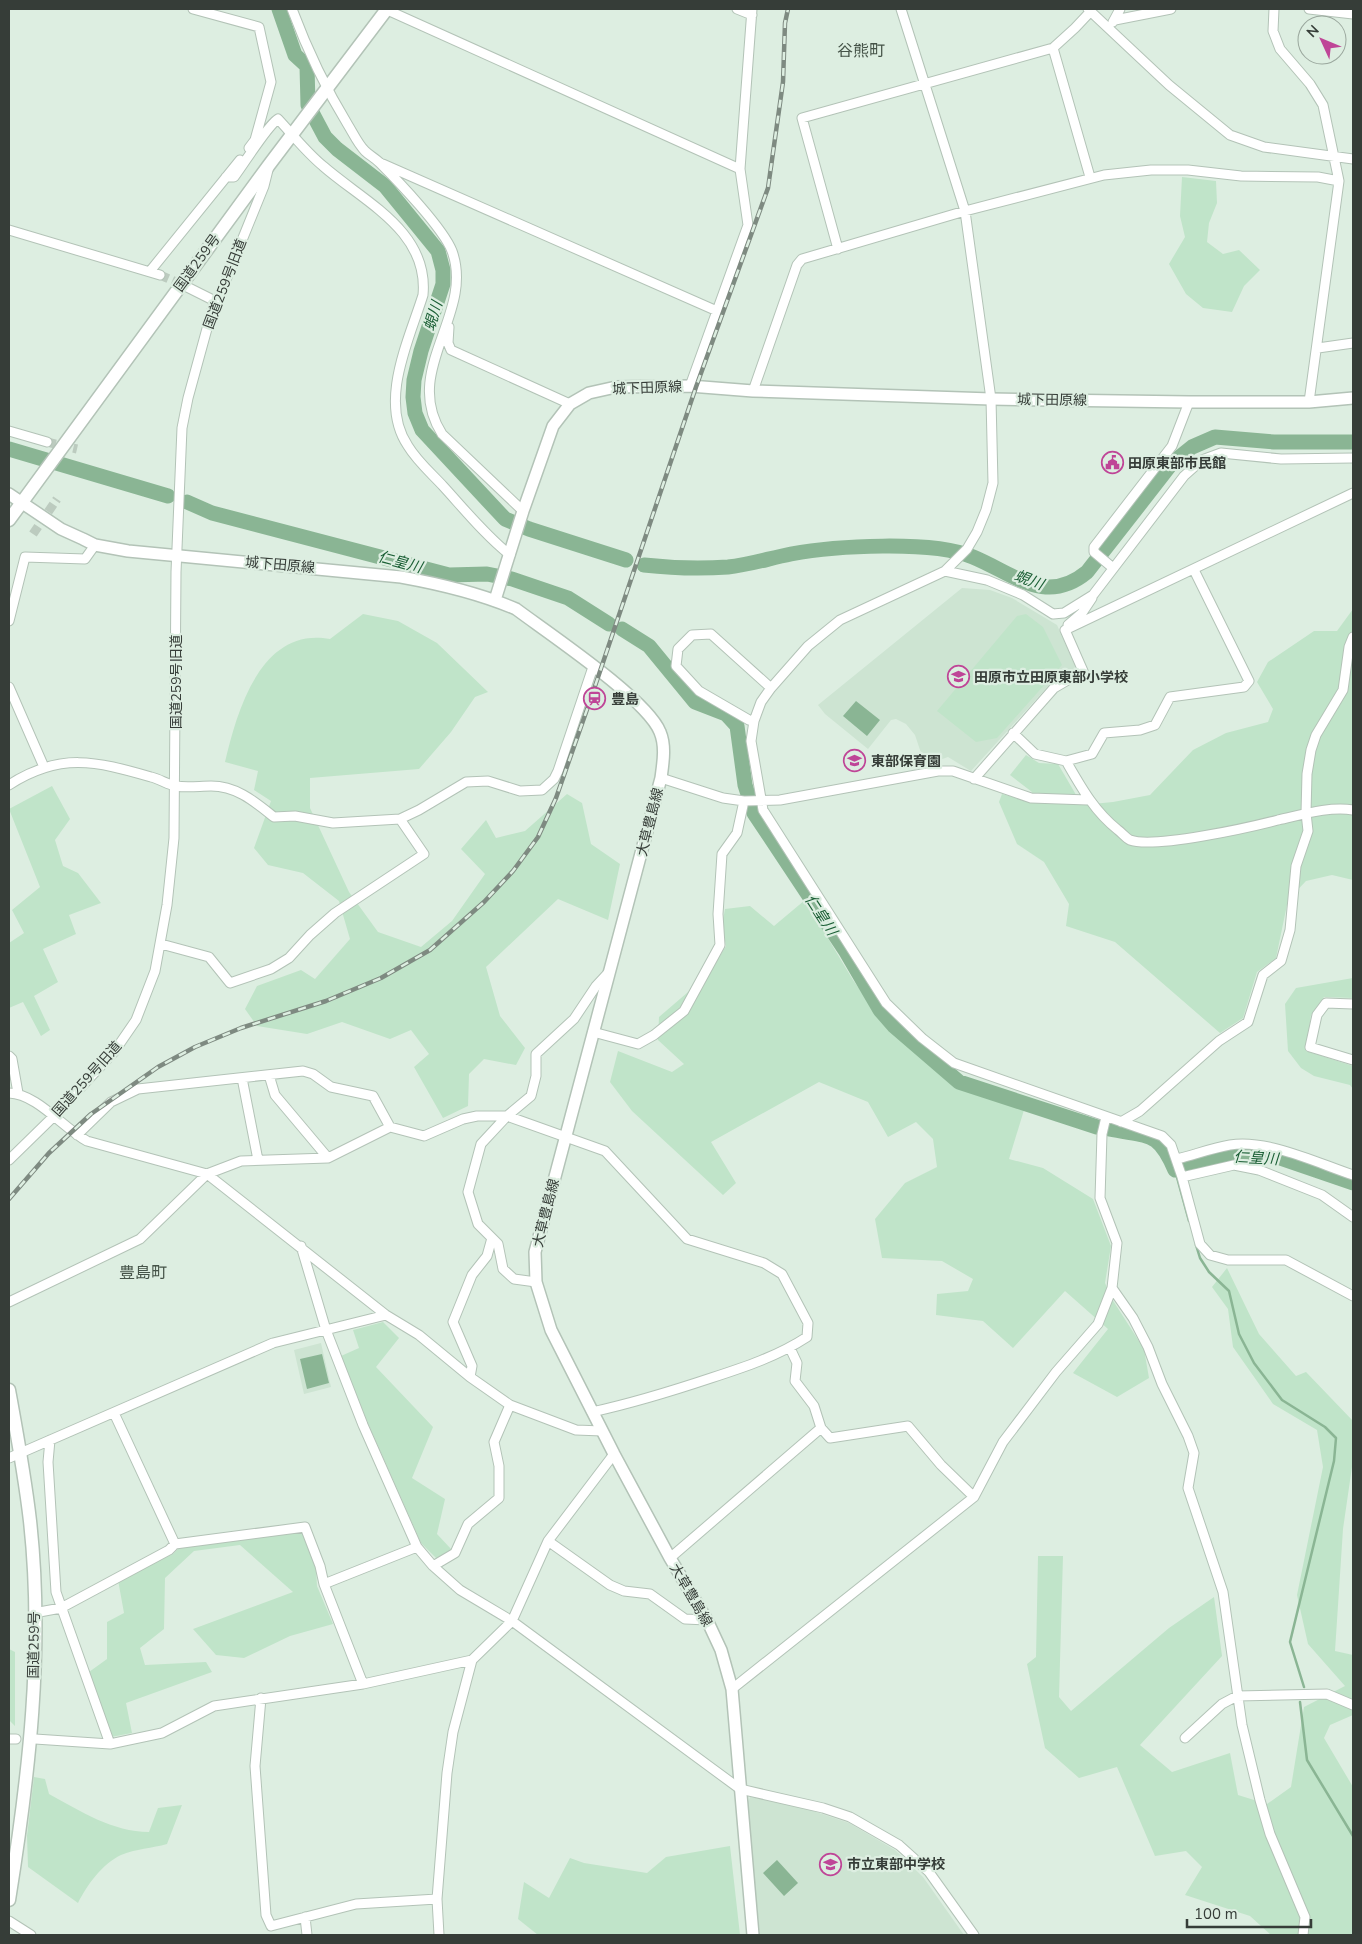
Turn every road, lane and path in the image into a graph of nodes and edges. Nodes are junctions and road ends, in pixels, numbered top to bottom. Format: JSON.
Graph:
{"nodes":[{"id":1,"x":193,"y":9,"type":"edge"},
{"id":2,"x":292,"y":9,"type":"edge"},
{"id":3,"x":386,"y":9,"type":"edge"},
{"id":4,"x":737,"y":9,"type":"edge"},
{"id":5,"x":901,"y":9,"type":"edge"},
{"id":6,"x":1120,"y":9,"type":"edge"},
{"id":7,"x":1171,"y":9,"type":"edge"},
{"id":8,"x":1274,"y":9,"type":"edge"},
{"id":9,"x":1309,"y":9,"type":"edge"},
{"id":10,"x":1089,"y":10,"type":"edge"},
{"id":11,"x":752,"y":12,"type":"edge"},
{"id":12,"x":1353,"y":14,"type":"edge"},
{"id":13,"x":1115,"y":20,"type":"junction"},
{"id":14,"x":1107,"y":27,"type":"junction"},
{"id":15,"x":1053,"y":48,"type":"junction"},
{"id":16,"x":925,"y":82,"type":"junction"},
{"id":17,"x":326,"y":90,"type":"junction"},
{"id":18,"x":293,"y":134,"type":"junction"},
{"id":19,"x":1335,"y":158,"type":"junction"},
{"id":20,"x":1353,"y":160,"type":"edge"},
{"id":21,"x":379,"y":162,"type":"junction"},
{"id":22,"x":269,"y":165,"type":"junction"},
{"id":23,"x":740,"y":168,"type":"junction"},
{"id":24,"x":226,"y":177,"type":"junction"},
{"id":25,"x":1090,"y":177,"type":"junction"},
{"id":26,"x":1339,"y":181,"type":"junction"},
{"id":27,"x":965,"y":211,"type":"junction"},
{"id":28,"x":9,"y":230,"type":"edge"},
{"id":29,"x":838,"y":249,"type":"junction"},
{"id":30,"x":151,"y":270,"type":"junction"},
{"id":31,"x":160,"y":275,"type":"tunnel mouth"},
{"id":32,"x":183,"y":285,"type":"tunnel mouth"},
{"id":33,"x":214,"y":303,"type":"junction"},
{"id":34,"x":717,"y":311,"type":"junction"},
{"id":35,"x":450,"y":314,"type":"junction"},
{"id":36,"x":1353,"y":343,"type":"edge"},
{"id":37,"x":1318,"y":348,"type":"junction"},
{"id":38,"x":690,"y":386,"type":"junction"},
{"id":39,"x":753,"y":391,"type":"junction"},
{"id":40,"x":1353,"y":398,"type":"edge"},
{"id":41,"x":992,"y":399,"type":"junction"},
{"id":42,"x":1189,"y":402,"type":"junction"},
{"id":43,"x":1309,"y":402,"type":"junction"},
{"id":44,"x":570,"y":404,"type":"junction"},
{"id":45,"x":9,"y":431,"type":"edge"},
{"id":46,"x":47,"y":442,"type":"tunnel mouth"},
{"id":47,"x":1353,"y":458,"type":"edge"},
{"id":48,"x":1353,"y":493,"type":"edge"},
{"id":49,"x":9,"y":494,"type":"edge"},
{"id":50,"x":22,"y":503,"type":"junction"},
{"id":51,"x":522,"y":511,"type":"junction"},
{"id":52,"x":9,"y":520,"type":"edge"},
{"id":53,"x":95,"y":545,"type":"junction"},
{"id":54,"x":510,"y":555,"type":"junction"},
{"id":55,"x":177,"y":556,"type":"junction"},
{"id":56,"x":1113,"y":568,"type":"junction"},
{"id":57,"x":1194,"y":570,"type":"junction"},
{"id":58,"x":945,"y":571,"type":"junction"},
{"id":59,"x":497,"y":594,"type":"junction"},
{"id":60,"x":1093,"y":594,"type":"junction"},
{"id":61,"x":9,"y":621,"type":"edge"},
{"id":62,"x":1065,"y":630,"type":"junction"},
{"id":63,"x":1353,"y":637,"type":"edge"},
{"id":64,"x":593,"y":667,"type":"junction"},
{"id":65,"x":9,"y":687,"type":"edge"},
{"id":66,"x":771,"y":688,"type":"junction"},
{"id":67,"x":754,"y":721,"type":"junction"},
{"id":68,"x":1014,"y":733,"type":"junction"},
{"id":69,"x":1066,"y":760,"type":"junction"},
{"id":70,"x":44,"y":767,"type":"junction"},
{"id":71,"x":661,"y":778,"type":"junction"},
{"id":72,"x":969,"y":778,"type":"junction"},
{"id":73,"x":9,"y":785,"type":"edge"},
{"id":74,"x":176,"y":786,"type":"junction"},
{"id":75,"x":761,"y":800,"type":"junction"},
{"id":76,"x":1088,"y":800,"type":"junction"},
{"id":77,"x":744,"y":801,"type":"junction"},
{"id":78,"x":1353,"y":810,"type":"edge"},
{"id":79,"x":1306,"y":813,"type":"junction"},
{"id":80,"x":400,"y":819,"type":"junction"},
{"id":81,"x":161,"y":944,"type":"junction"},
{"id":82,"x":612,"y":967,"type":"junction"},
{"id":83,"x":1353,"y":1004,"type":"edge"},
{"id":84,"x":593,"y":1032,"type":"junction"},
{"id":85,"x":9,"y":1056,"type":"edge"},
{"id":86,"x":1353,"y":1060,"type":"edge"},
{"id":87,"x":269,"y":1075,"type":"junction"},
{"id":88,"x":242,"y":1078,"type":"junction"},
{"id":89,"x":13,"y":1093,"type":"edge"},
{"id":90,"x":507,"y":1116,"type":"junction"},
{"id":91,"x":53,"y":1117,"type":"junction"},
{"id":92,"x":1106,"y":1117,"type":"junction"},
{"id":93,"x":1121,"y":1122,"type":"junction"},
{"id":94,"x":390,"y":1127,"type":"junction"},
{"id":95,"x":77,"y":1135,"type":"junction"},
{"id":96,"x":565,"y":1135,"type":"junction"},
{"id":97,"x":328,"y":1158,"type":"junction"},
{"id":98,"x":1177,"y":1159,"type":"junction"},
{"id":99,"x":9,"y":1160,"type":"edge"},
{"id":100,"x":258,"y":1160,"type":"junction"},
{"id":101,"x":207,"y":1174,"type":"junction"},
{"id":102,"x":1353,"y":1174,"type":"edge"},
{"id":103,"x":1182,"y":1177,"type":"junction"},
{"id":104,"x":1353,"y":1217,"type":"edge"},
{"id":105,"x":492,"y":1238,"type":"junction"},
{"id":106,"x":301,"y":1246,"type":"junction"},
{"id":107,"x":536,"y":1282,"type":"junction"},
{"id":108,"x":1112,"y":1288,"type":"junction"},
{"id":109,"x":1353,"y":1296,"type":"edge"},
{"id":110,"x":9,"y":1302,"type":"edge"},
{"id":111,"x":386,"y":1315,"type":"junction"},
{"id":112,"x":326,"y":1330,"type":"junction"},
{"id":113,"x":790,"y":1348,"type":"junction"},
{"id":114,"x":470,"y":1377,"type":"junction"},
{"id":115,"x":9,"y":1390,"type":"edge"},
{"id":116,"x":510,"y":1405,"type":"junction"},
{"id":117,"x":592,"y":1412,"type":"junction"},
{"id":118,"x":114,"y":1413,"type":"junction"},
{"id":119,"x":821,"y":1428,"type":"junction"},
{"id":120,"x":602,"y":1431,"type":"junction"},
{"id":121,"x":50,"y":1440,"type":"junction"},
{"id":122,"x":614,"y":1454,"type":"junction"},
{"id":123,"x":14,"y":1455,"type":"edge"},
{"id":124,"x":974,"y":1497,"type":"junction"},
{"id":125,"x":548,"y":1541,"type":"junction"},
{"id":126,"x":175,"y":1544,"type":"junction"},
{"id":127,"x":418,"y":1547,"type":"junction"},
{"id":128,"x":670,"y":1558,"type":"junction"},
{"id":129,"x":434,"y":1566,"type":"junction"},
{"id":130,"x":324,"y":1584,"type":"junction"},
{"id":131,"x":61,"y":1608,"type":"junction"},
{"id":132,"x":34,"y":1613,"type":"junction"},
{"id":133,"x":707,"y":1620,"type":"junction"},
{"id":134,"x":512,"y":1621,"type":"junction"},
{"id":135,"x":472,"y":1660,"type":"junction"},
{"id":136,"x":363,"y":1684,"type":"junction"},
{"id":137,"x":732,"y":1689,"type":"junction"},
{"id":138,"x":1237,"y":1696,"type":"junction"},
{"id":139,"x":261,"y":1698,"type":"junction"},
{"id":140,"x":1353,"y":1704,"type":"edge"},
{"id":141,"x":1185,"y":1738,"type":"dead end"},
{"id":142,"x":34,"y":1739,"type":"dead end"},
{"id":143,"x":110,"y":1744,"type":"junction"},
{"id":144,"x":740,"y":1789,"type":"junction"},
{"id":145,"x":437,"y":1899,"type":"junction"},
{"id":146,"x":9,"y":1900,"type":"edge"},
{"id":147,"x":305,"y":1917,"type":"junction"},
{"id":148,"x":9,"y":1922,"type":"edge"},
{"id":149,"x":31,"y":1935,"type":"edge"},
{"id":150,"x":306,"y":1935,"type":"edge"},
{"id":151,"x":439,"y":1935,"type":"edge"},
{"id":152,"x":753,"y":1935,"type":"edge"},
{"id":153,"x":974,"y":1935,"type":"edge"},
{"id":154,"x":1303,"y":1935,"type":"edge"}],
"edges":[{"from":1,"to":24,"type":"street"},
{"from":2,"to":17,"type":"street"},
{"from":3,"to":17,"type":"highway","name":"国道259号"},
{"from":3,"to":23,"type":"street"},
{"from":4,"to":11,"type":"street"},
{"from":5,"to":16,"type":"street"},
{"from":6,"to":13,"type":"street"},
{"from":7,"to":13,"type":"street"},
{"from":8,"to":19,"type":"street"},
{"from":9,"to":12,"type":"street"},
{"from":10,"to":14,"type":"street"},
{"from":10,"to":15,"type":"street"},
{"from":11,"to":23,"type":"street"},
{"from":13,"to":14,"type":"street"},
{"from":14,"to":19,"type":"street"},
{"from":15,"to":16,"type":"street"},
{"from":15,"to":25,"type":"street"},
{"from":16,"to":27,"type":"street"},
{"from":16,"to":29,"type":"street"},
{"from":17,"to":18,"type":"highway","name":"国道259号"},
{"from":17,"to":21,"type":"street"},
{"from":18,"to":22,"type":"highway","name":"国道259号"},
{"from":18,"to":24,"type":"street"},
{"from":18,"to":54,"type":"street"},
{"from":19,"to":20,"type":"street"},
{"from":19,"to":26,"type":"street"},
{"from":21,"to":34,"type":"street"},
{"from":21,"to":35,"type":"street"},
{"from":22,"to":33,"type":"street","name":"国道259号旧道"},
{"from":22,"to":50,"type":"highway","name":"国道259号"},
{"from":23,"to":34,"type":"street"},
{"from":24,"to":30,"type":"street"},
{"from":25,"to":26,"type":"street"},
{"from":25,"to":27,"type":"street"},
{"from":26,"to":37,"type":"street"},
{"from":27,"to":29,"type":"street"},
{"from":27,"to":41,"type":"street"},
{"from":28,"to":30,"type":"street"},
{"from":29,"to":39,"type":"street"},
{"from":30,"to":31,"type":"street"},
{"from":32,"to":33,"type":"street"},
{"from":33,"to":55,"type":"street","name":"国道259号旧道"},
{"from":34,"to":38,"type":"street"},
{"from":35,"to":44,"type":"street"},
{"from":35,"to":51,"type":"street"},
{"from":36,"to":37,"type":"street"},
{"from":37,"to":43,"type":"street"},
{"from":38,"to":39,"type":"main road","name":"城下田原線"},
{"from":38,"to":44,"type":"main road","name":"城下田原線"},
{"from":39,"to":41,"type":"main road","name":"城下田原線"},
{"from":40,"to":43,"type":"main road","name":"城下田原線"},
{"from":41,"to":42,"type":"main road","name":"城下田原線"},
{"from":41,"to":58,"type":"street"},
{"from":42,"to":43,"type":"main road","name":"城下田原線"},
{"from":42,"to":56,"type":"street"},
{"from":44,"to":51,"type":"main road","name":"城下田原線"},
{"from":45,"to":46,"type":"street"},
{"from":47,"to":56,"type":"street"},
{"from":48,"to":57,"type":"street"},
{"from":49,"to":50,"type":"main road","name":"城下田原線"},
{"from":50,"to":52,"type":"highway","name":"国道259号"},
{"from":50,"to":53,"type":"main road","name":"城下田原線"},
{"from":51,"to":54,"type":"main road","name":"城下田原線"},
{"from":53,"to":55,"type":"main road","name":"城下田原線"},
{"from":53,"to":61,"type":"street"},
{"from":54,"to":59,"type":"main road","name":"城下田原線"},
{"from":55,"to":59,"type":"main road","name":"城下田原線"},
{"from":55,"to":74,"type":"street","name":"国道259号旧道"},
{"from":56,"to":60,"type":"street"},
{"from":57,"to":62,"type":"street"},
{"from":57,"to":69,"type":"street"},
{"from":58,"to":60,"type":"street"},
{"from":58,"to":66,"type":"street"},
{"from":59,"to":64,"type":"main road","name":"大草豊島線"},
{"from":60,"to":62,"type":"street"},
{"from":62,"to":68,"type":"street"},
{"from":63,"to":79,"type":"street"},
{"from":64,"to":71,"type":"main road","name":"大草豊島線"},
{"from":64,"to":80,"type":"street"},
{"from":65,"to":70,"type":"street"},
{"from":66,"to":67,"type":"street"},
{"from":66,"to":67,"type":"street"},
{"from":67,"to":75,"type":"street"},
{"from":68,"to":69,"type":"street"},
{"from":68,"to":72,"type":"street"},
{"from":69,"to":76,"type":"street"},
{"from":70,"to":73,"type":"street"},
{"from":70,"to":74,"type":"street"},
{"from":71,"to":77,"type":"street"},
{"from":71,"to":82,"type":"main road","name":"大草豊島線"},
{"from":72,"to":75,"type":"street"},
{"from":72,"to":76,"type":"street"},
{"from":74,"to":80,"type":"street"},
{"from":74,"to":81,"type":"street","name":"国道259号旧道"},
{"from":75,"to":77,"type":"street"},
{"from":75,"to":92,"type":"street"},
{"from":76,"to":79,"type":"street"},
{"from":77,"to":84,"type":"street"},
{"from":78,"to":79,"type":"street"},
{"from":79,"to":93,"type":"street"},
{"from":80,"to":81,"type":"street"},
{"from":81,"to":91,"type":"street","name":"国道259号旧道"},
{"from":82,"to":84,"type":"main road","name":"大草豊島線"},
{"from":82,"to":90,"type":"street"},
{"from":83,"to":86,"type":"street"},
{"from":84,"to":96,"type":"main road","name":"大草豊島線"},
{"from":85,"to":89,"type":"street"},
{"from":87,"to":88,"type":"street"},
{"from":87,"to":94,"type":"street"},
{"from":87,"to":97,"type":"street"},
{"from":88,"to":95,"type":"street"},
{"from":88,"to":100,"type":"street"},
{"from":89,"to":91,"type":"street"},
{"from":90,"to":94,"type":"street"},
{"from":90,"to":96,"type":"street"},
{"from":90,"to":105,"type":"street"},
{"from":91,"to":95,"type":"street"},
{"from":91,"to":99,"type":"street","name":"国道259号旧道"},
{"from":92,"to":93,"type":"street"},
{"from":92,"to":108,"type":"street"},
{"from":93,"to":98,"type":"street"},
{"from":94,"to":97,"type":"street"},
{"from":95,"to":101,"type":"street"},
{"from":96,"to":107,"type":"main road","name":"大草豊島線"},
{"from":96,"to":113,"type":"street"},
{"from":97,"to":100,"type":"street"},
{"from":98,"to":102,"type":"street"},
{"from":98,"to":103,"type":"street"},
{"from":100,"to":101,"type":"street"},
{"from":101,"to":106,"type":"street"},
{"from":101,"to":110,"type":"street"},
{"from":103,"to":104,"type":"street"},
{"from":103,"to":109,"type":"street"},
{"from":105,"to":107,"type":"street"},
{"from":105,"to":114,"type":"street"},
{"from":106,"to":111,"type":"street"},
{"from":106,"to":112,"type":"street"},
{"from":107,"to":117,"type":"main road","name":"大草豊島線"},
{"from":108,"to":124,"type":"street"},
{"from":108,"to":138,"type":"street"},
{"from":111,"to":112,"type":"street"},
{"from":111,"to":114,"type":"street"},
{"from":112,"to":118,"type":"street"},
{"from":112,"to":127,"type":"street"},
{"from":113,"to":117,"type":"street"},
{"from":113,"to":119,"type":"street"},
{"from":114,"to":116,"type":"street"},
{"from":115,"to":123,"type":"highway","name":"国道259号"},
{"from":116,"to":120,"type":"street"},
{"from":116,"to":129,"type":"street"},
{"from":117,"to":120,"type":"main road","name":"大草豊島線"},
{"from":118,"to":121,"type":"street"},
{"from":118,"to":126,"type":"street"},
{"from":119,"to":124,"type":"street"},
{"from":119,"to":128,"type":"street"},
{"from":120,"to":122,"type":"main road","name":"大草豊島線"},
{"from":121,"to":123,"type":"street"},
{"from":121,"to":131,"type":"street"},
{"from":122,"to":125,"type":"street"},
{"from":122,"to":128,"type":"main road","name":"大草豊島線"},
{"from":123,"to":132,"type":"highway","name":"国道259号"},
{"from":124,"to":137,"type":"street"},
{"from":125,"to":133,"type":"street"},
{"from":125,"to":134,"type":"street"},
{"from":126,"to":130,"type":"street"},
{"from":126,"to":131,"type":"street"},
{"from":127,"to":129,"type":"street"},
{"from":127,"to":130,"type":"street"},
{"from":128,"to":133,"type":"main road","name":"大草豊島線"},
{"from":129,"to":134,"type":"street"},
{"from":130,"to":136,"type":"street"},
{"from":131,"to":132,"type":"street"},
{"from":131,"to":143,"type":"street"},
{"from":132,"to":146,"type":"highway","name":"国道259号"},
{"from":133,"to":137,"type":"main road","name":"大草豊島線"},
{"from":134,"to":135,"type":"street"},
{"from":134,"to":144,"type":"street"},
{"from":135,"to":136,"type":"street"},
{"from":135,"to":145,"type":"street"},
{"from":136,"to":139,"type":"street"},
{"from":137,"to":144,"type":"main road","name":"大草豊島線"},
{"from":138,"to":140,"type":"street"},
{"from":138,"to":141,"type":"street"},
{"from":138,"to":154,"type":"street"},
{"from":139,"to":143,"type":"street"},
{"from":139,"to":147,"type":"street"},
{"from":142,"to":143,"type":"street"},
{"from":144,"to":152,"type":"main road","name":"大草豊島線"},
{"from":144,"to":153,"type":"street"},
{"from":145,"to":147,"type":"street"},
{"from":145,"to":151,"type":"street"},
{"from":147,"to":150,"type":"street"},
{"from":148,"to":149,"type":"street"}]}
